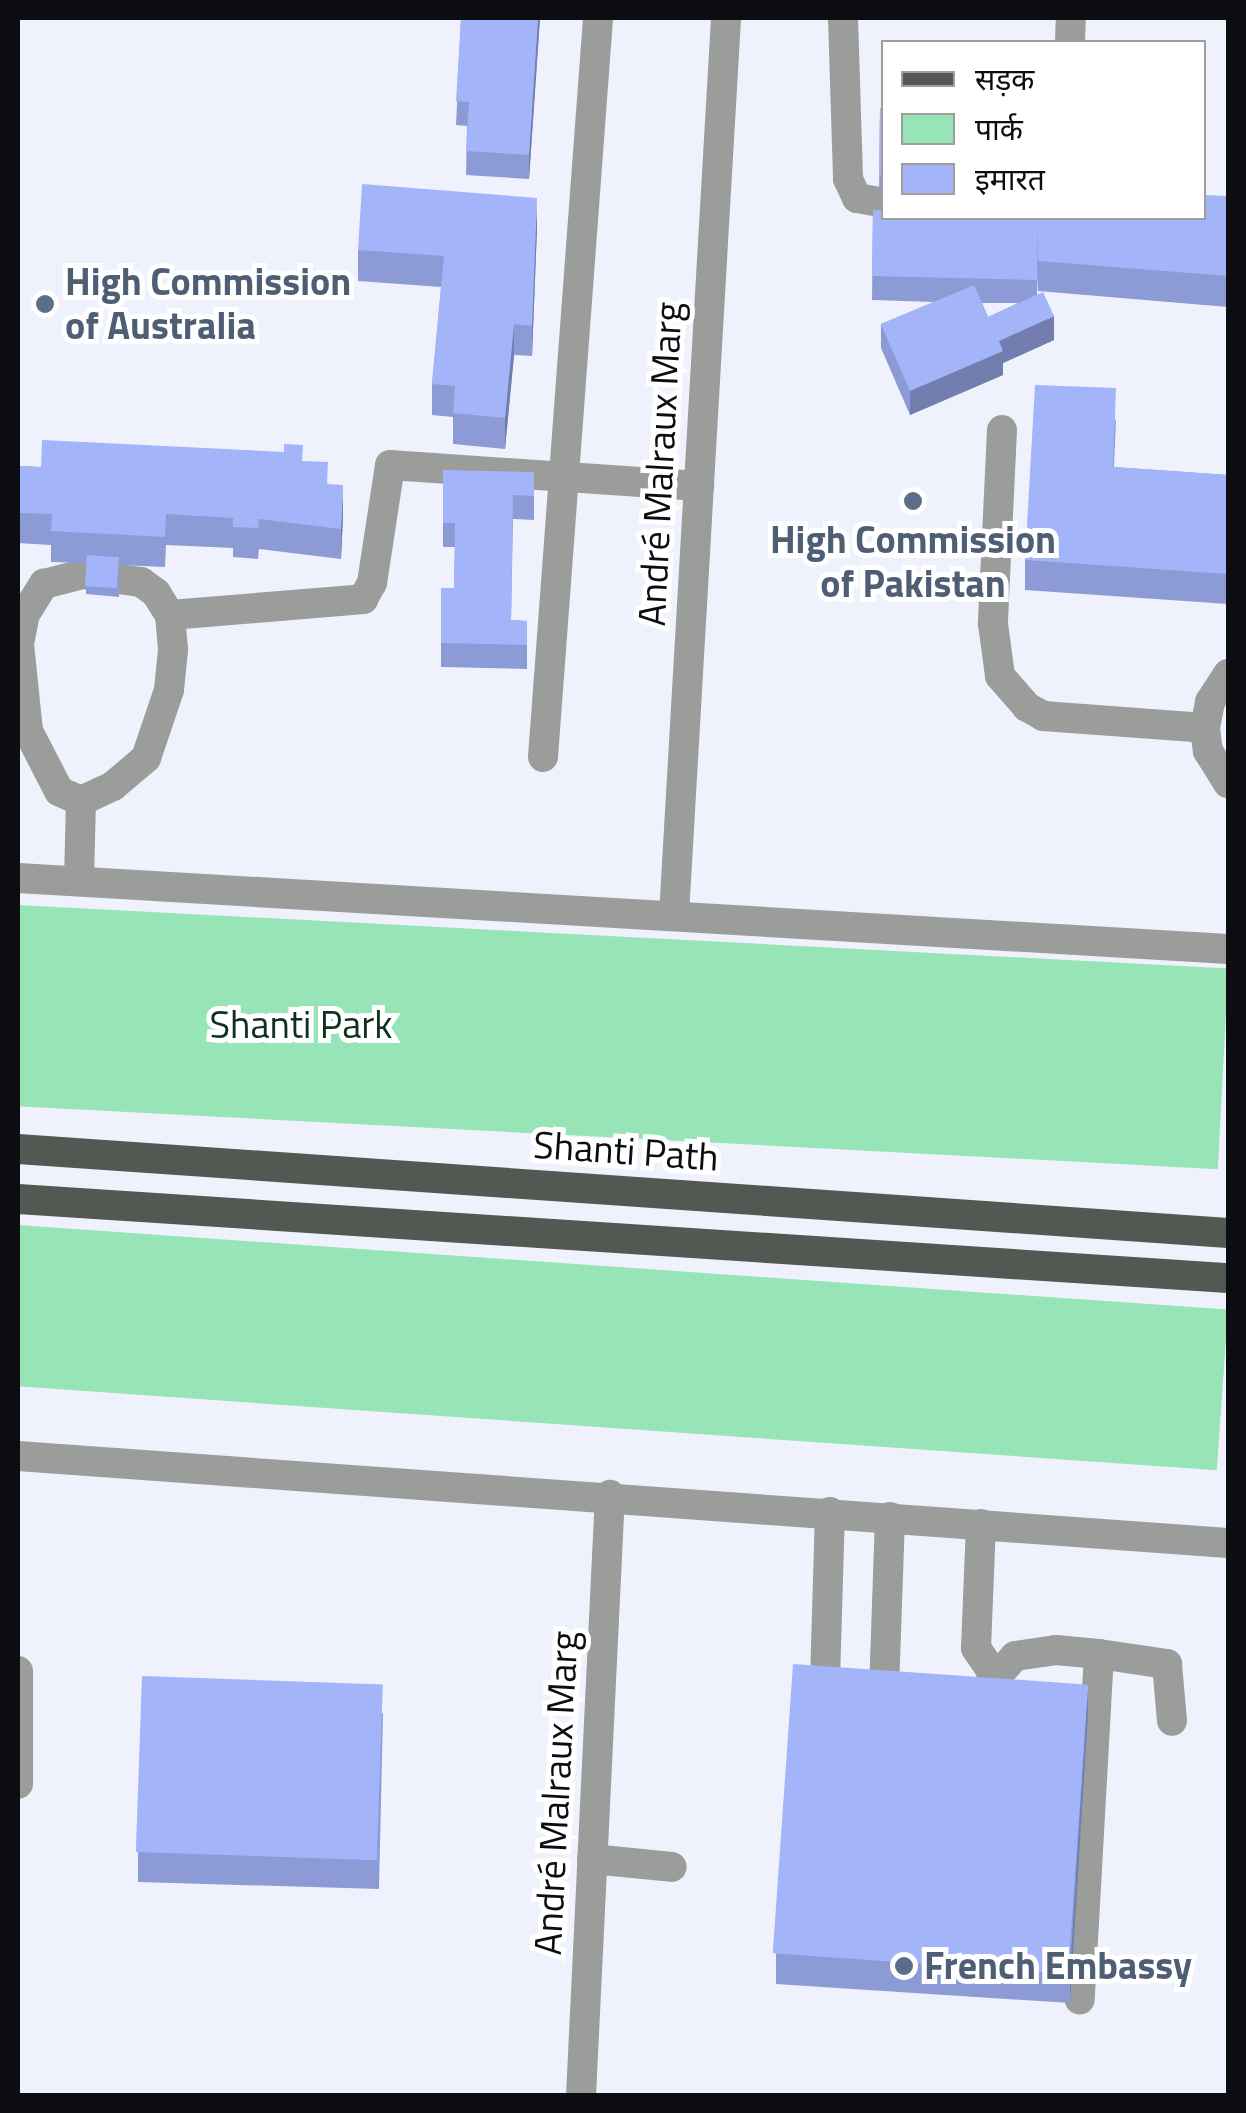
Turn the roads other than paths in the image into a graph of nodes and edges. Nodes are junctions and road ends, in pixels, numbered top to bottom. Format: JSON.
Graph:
{"nodes":[{"id":1,"x":598,"y":18,"type":"edge"},
{"id":2,"x":726,"y":18,"type":"edge"},
{"id":3,"x":843,"y":18,"type":"edge"},
{"id":4,"x":881,"y":202,"type":"edge"},
{"id":5,"x":1002,"y":430,"type":"dead end"},
{"id":6,"x":564,"y":476,"type":"junction"},
{"id":7,"x":699,"y":486,"type":"junction"},
{"id":8,"x":170,"y":615,"type":"junction"},
{"id":9,"x":1228,"y":674,"type":"edge"},
{"id":10,"x":1205,"y":728,"type":"junction"},
{"id":11,"x":543,"y":757,"type":"dead end"},
{"id":12,"x":1228,"y":784,"type":"edge"},
{"id":13,"x":80,"y":800,"type":"junction"},
{"id":14,"x":18,"y":878,"type":"edge"},
{"id":15,"x":79,"y":881,"type":"junction"},
{"id":16,"x":674,"y":915,"type":"junction"},
{"id":17,"x":1228,"y":949,"type":"edge"},
{"id":18,"x":18,"y":1149,"type":"edge"},
{"id":19,"x":18,"y":1199,"type":"edge"},
{"id":20,"x":1228,"y":1233,"type":"edge"},
{"id":21,"x":1228,"y":1278,"type":"edge"},
{"id":22,"x":18,"y":1456,"type":"edge"},
{"id":23,"x":610,"y":1495,"type":"junction"},
{"id":24,"x":830,"y":1512,"type":"junction"},
{"id":25,"x":890,"y":1517,"type":"junction"},
{"id":26,"x":981,"y":1524,"type":"junction"},
{"id":27,"x":1228,"y":1543,"type":"edge"},
{"id":28,"x":1099,"y":1654,"type":"junction"},
{"id":29,"x":18,"y":1671,"type":"edge"},
{"id":30,"x":994,"y":1675,"type":"junction"},
{"id":31,"x":884,"y":1690,"type":"junction"},
{"id":32,"x":1172,"y":1721,"type":"dead end"},
{"id":33,"x":18,"y":1784,"type":"edge"},
{"id":34,"x":592,"y":1858,"type":"junction"},
{"id":35,"x":672,"y":1867,"type":"dead end"},
{"id":36,"x":1080,"y":1998,"type":"dead end"},
{"id":37,"x":581,"y":2096,"type":"edge"}],
"edges":[{"from":1,"to":6,"type":"street"},
{"from":2,"to":7,"type":"street","name":"André Malraux Marg"},
{"from":3,"to":4,"type":"street"},
{"from":5,"to":10,"type":"street"},
{"from":6,"to":7,"type":"street"},
{"from":6,"to":8,"type":"street"},
{"from":6,"to":11,"type":"street"},
{"from":7,"to":16,"type":"street","name":"André Malraux Marg"},
{"from":8,"to":13,"type":"street"},
{"from":8,"to":13,"type":"street"},
{"from":9,"to":10,"type":"street"},
{"from":10,"to":12,"type":"street"},
{"from":13,"to":15,"type":"street"},
{"from":14,"to":15,"type":"street"},
{"from":15,"to":16,"type":"street"},
{"from":16,"to":17,"type":"street"},
{"from":18,"to":20,"type":"main road","name":"Shanti Path"},
{"from":19,"to":21,"type":"main road"},
{"from":22,"to":23,"type":"street"},
{"from":23,"to":24,"type":"street"},
{"from":23,"to":34,"type":"street","name":"André Malraux Marg"},
{"from":24,"to":25,"type":"street"},
{"from":24,"to":31,"type":"street"},
{"from":25,"to":26,"type":"street"},
{"from":25,"to":31,"type":"street"},
{"from":26,"to":27,"type":"street"},
{"from":26,"to":30,"type":"street"},
{"from":28,"to":30,"type":"street"},
{"from":28,"to":32,"type":"street"},
{"from":28,"to":36,"type":"street"},
{"from":29,"to":33,"type":"street"},
{"from":30,"to":31,"type":"street"},
{"from":34,"to":35,"type":"street"},
{"from":34,"to":37,"type":"street","name":"André Malraux Marg"}]}
